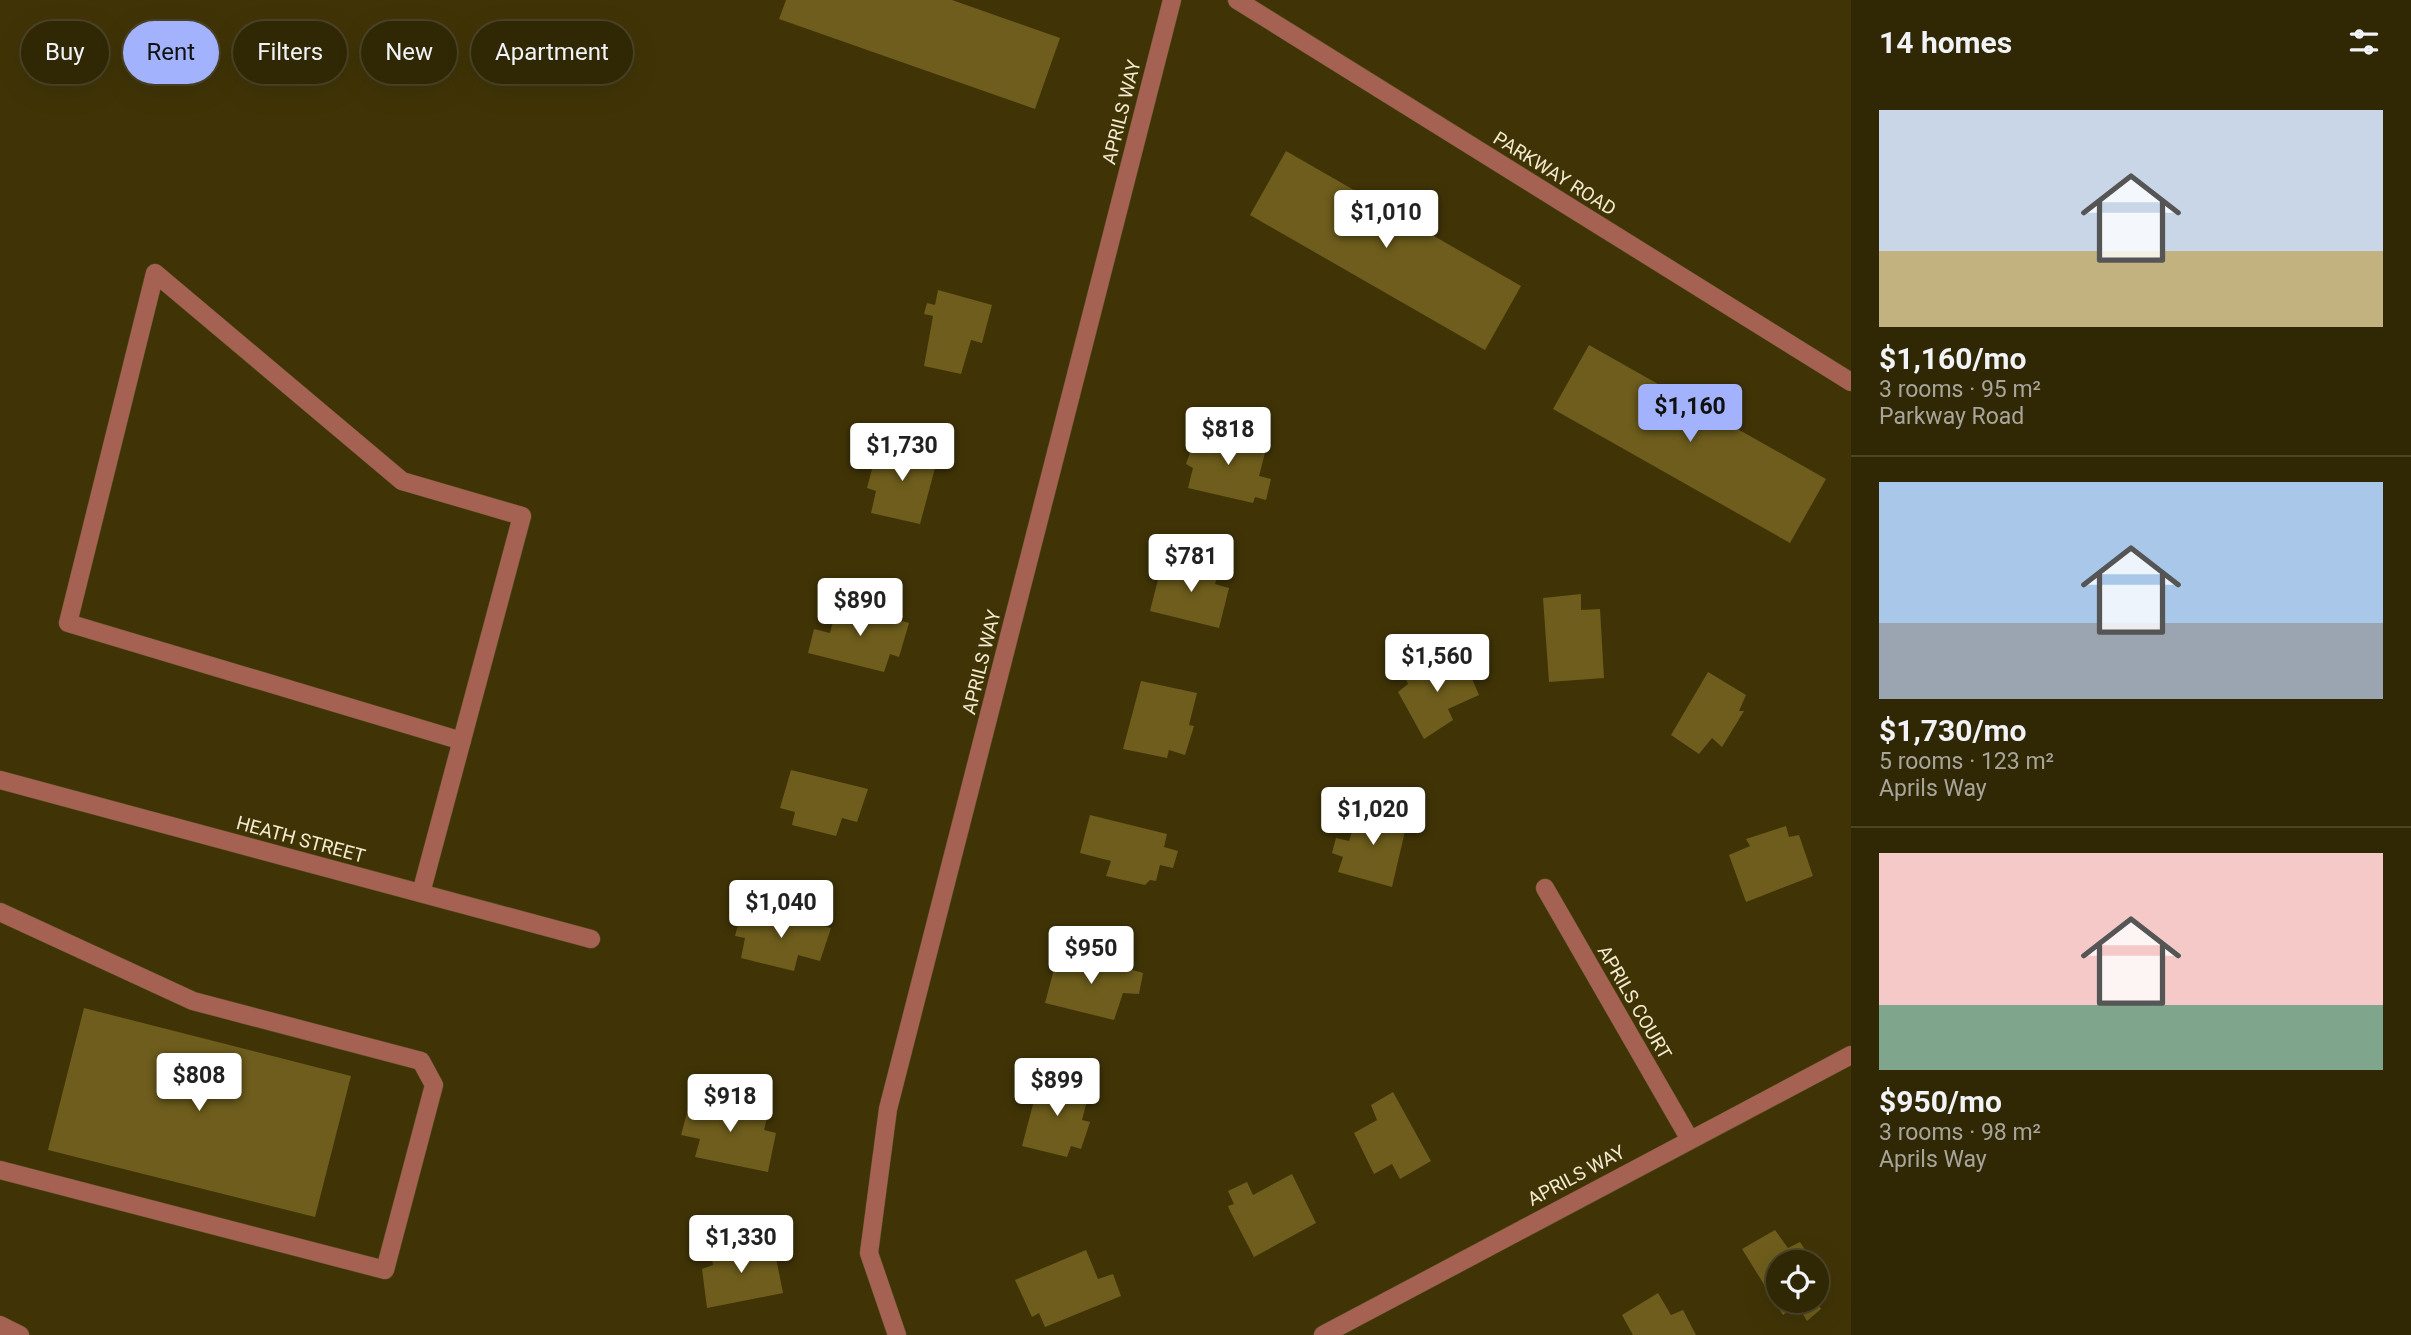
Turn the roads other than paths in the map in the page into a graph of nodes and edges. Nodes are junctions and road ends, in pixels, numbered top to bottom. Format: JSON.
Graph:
{"nodes":[{"id":1,"x":1172,"y":0,"type":"edge"},
{"id":2,"x":1237,"y":0,"type":"edge"},
{"id":3,"x":1851,"y":382,"type":"edge"},
{"id":4,"x":462,"y":741,"type":"junction"},
{"id":5,"x":0,"y":780,"type":"edge"},
{"id":6,"x":1545,"y":888,"type":"dead end"},
{"id":7,"x":421,"y":893,"type":"junction"},
{"id":8,"x":0,"y":912,"type":"edge"},
{"id":9,"x":591,"y":939,"type":"dead end"},
{"id":10,"x":1851,"y":1055,"type":"edge"},
{"id":11,"x":1689,"y":1138,"type":"junction"},
{"id":12,"x":0,"y":1170,"type":"edge"},
{"id":13,"x":0,"y":1325,"type":"edge"},
{"id":14,"x":20,"y":1335,"type":"edge"},
{"id":15,"x":897,"y":1335,"type":"edge"},
{"id":16,"x":1323,"y":1335,"type":"edge"}],
"edges":[{"from":1,"to":15,"type":"street","name":"APRILS WAY"},
{"from":2,"to":3,"type":"street","name":"PARKWAY ROAD"},
{"from":4,"to":4,"type":"street"},
{"from":4,"to":7,"type":"street"},
{"from":5,"to":7,"type":"street","name":"HEATH STREET"},
{"from":6,"to":11,"type":"street","name":"APRILS COURT"},
{"from":7,"to":9,"type":"street","name":"HEATH STREET"},
{"from":8,"to":12,"type":"street"},
{"from":10,"to":11,"type":"street","name":"APRILS WAY"},
{"from":11,"to":16,"type":"street","name":"APRILS WAY"},
{"from":13,"to":14,"type":"street"}]}
